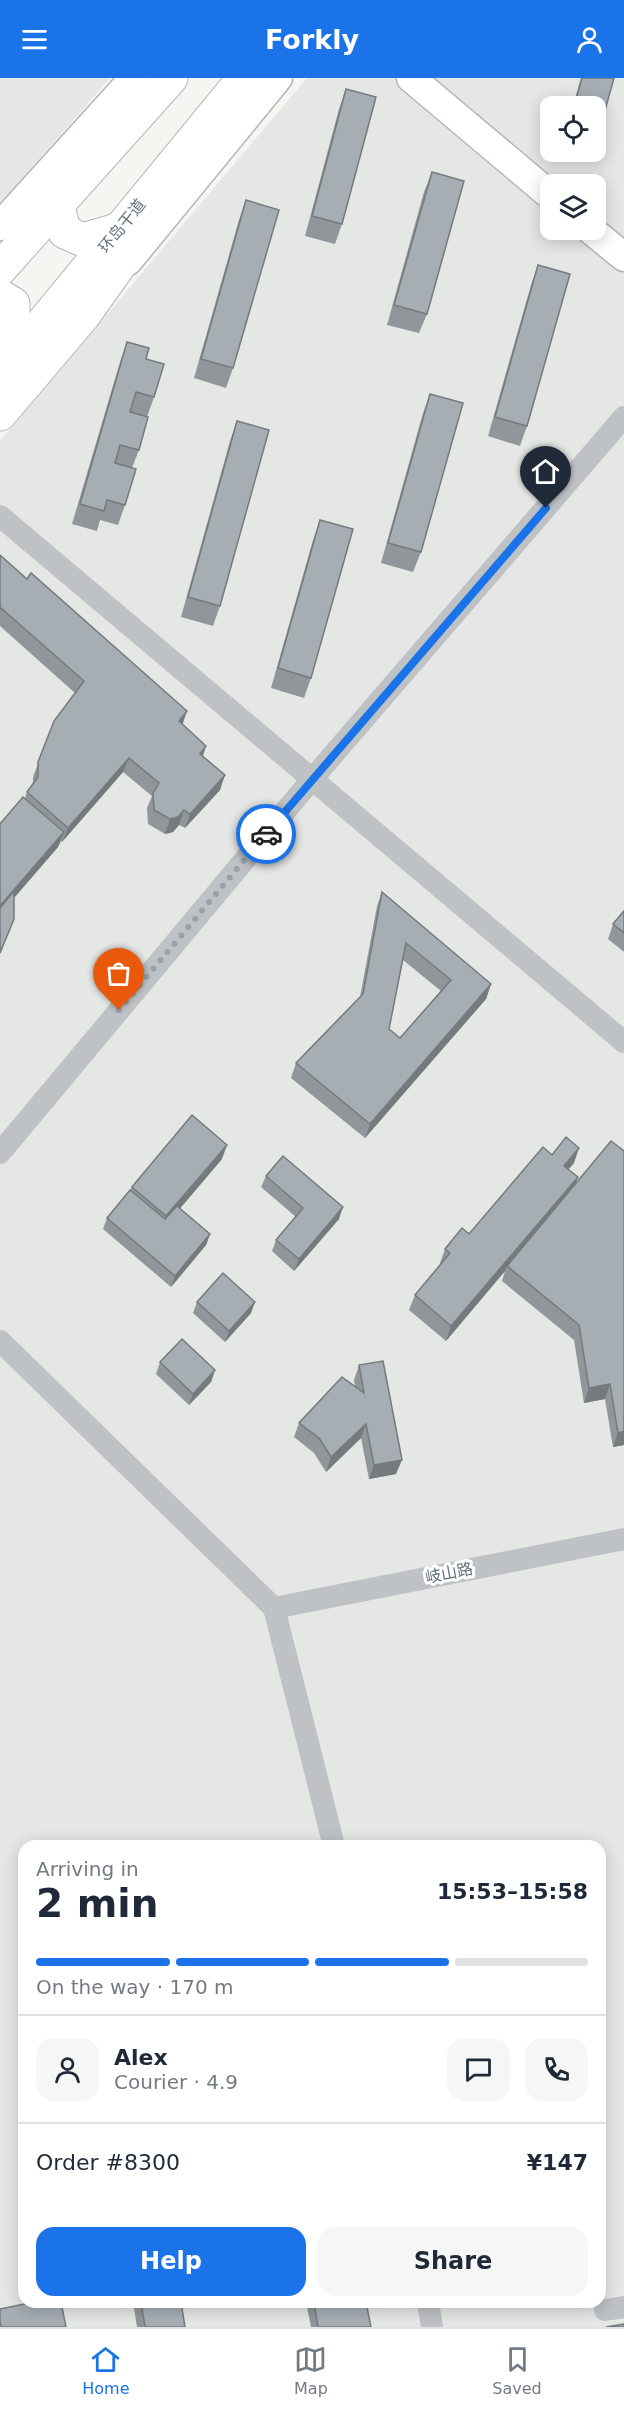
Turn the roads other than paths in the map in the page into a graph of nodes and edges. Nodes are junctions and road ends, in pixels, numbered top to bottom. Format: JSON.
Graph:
{"nodes":[{"id":1,"x":134,"y":78,"type":"edge"},
{"id":2,"x":171,"y":78,"type":"edge"},
{"id":3,"x":244,"y":78,"type":"edge"},
{"id":4,"x":278,"y":78,"type":"edge"},
{"id":5,"x":411,"y":78,"type":"edge"},
{"id":6,"x":219,"y":108,"type":"junction"},
{"id":7,"x":540,"y":187,"type":"edge"},
{"id":8,"x":57,"y":205,"type":"junction"},
{"id":9,"x":0,"y":226,"type":"edge"},
{"id":10,"x":120,"y":230,"type":"junction"},
{"id":11,"x":603,"y":240,"type":"edge"},
{"id":12,"x":624,"y":257,"type":"edge"},
{"id":13,"x":0,"y":269,"type":"edge"},
{"id":14,"x":0,"y":296,"type":"edge"},
{"id":15,"x":84,"y":315,"type":"junction"},
{"id":16,"x":6,"y":368,"type":"edge"},
{"id":17,"x":0,"y":414,"type":"edge"},
{"id":18,"x":624,"y":417,"type":"edge"},
{"id":19,"x":0,"y":426,"type":"edge"},
{"id":20,"x":0,"y":516,"type":"edge"},
{"id":21,"x":313,"y":778,"type":"junction"},
{"id":22,"x":624,"y":1042,"type":"edge"},
{"id":23,"x":0,"y":1153,"type":"edge"},
{"id":24,"x":0,"y":1341,"type":"edge"},
{"id":25,"x":624,"y":1539,"type":"edge"},
{"id":26,"x":274,"y":1608,"type":"junction"},
{"id":27,"x":332,"y":1840,"type":"edge"},
{"id":28,"x":429,"y":2308,"type":"edge"},
{"id":29,"x":432,"y":2327,"type":"edge"}],
"edges":[{"from":1,"to":9,"type":"main road"},
{"from":2,"to":8,"type":"highway"},
{"from":3,"to":6,"type":"highway","name":"环岛干道"},
{"from":4,"to":15,"type":"main road"},
{"from":5,"to":7,"type":"main road"},
{"from":6,"to":10,"type":"highway","name":"环岛干道"},
{"from":6,"to":15,"type":"highway"},
{"from":8,"to":10,"type":"highway"},
{"from":8,"to":13,"type":"highway"},
{"from":10,"to":16,"type":"highway","name":"环岛干道"},
{"from":11,"to":12,"type":"main road"},
{"from":14,"to":16,"type":"highway"},
{"from":15,"to":17,"type":"highway"},
{"from":15,"to":19,"type":"main road"},
{"from":18,"to":21,"type":"street"},
{"from":20,"to":21,"type":"street"},
{"from":21,"to":22,"type":"street"},
{"from":21,"to":23,"type":"street"},
{"from":24,"to":26,"type":"street"},
{"from":25,"to":26,"type":"street","name":"岐山路"},
{"from":26,"to":27,"type":"street"},
{"from":28,"to":29,"type":"street"}]}
